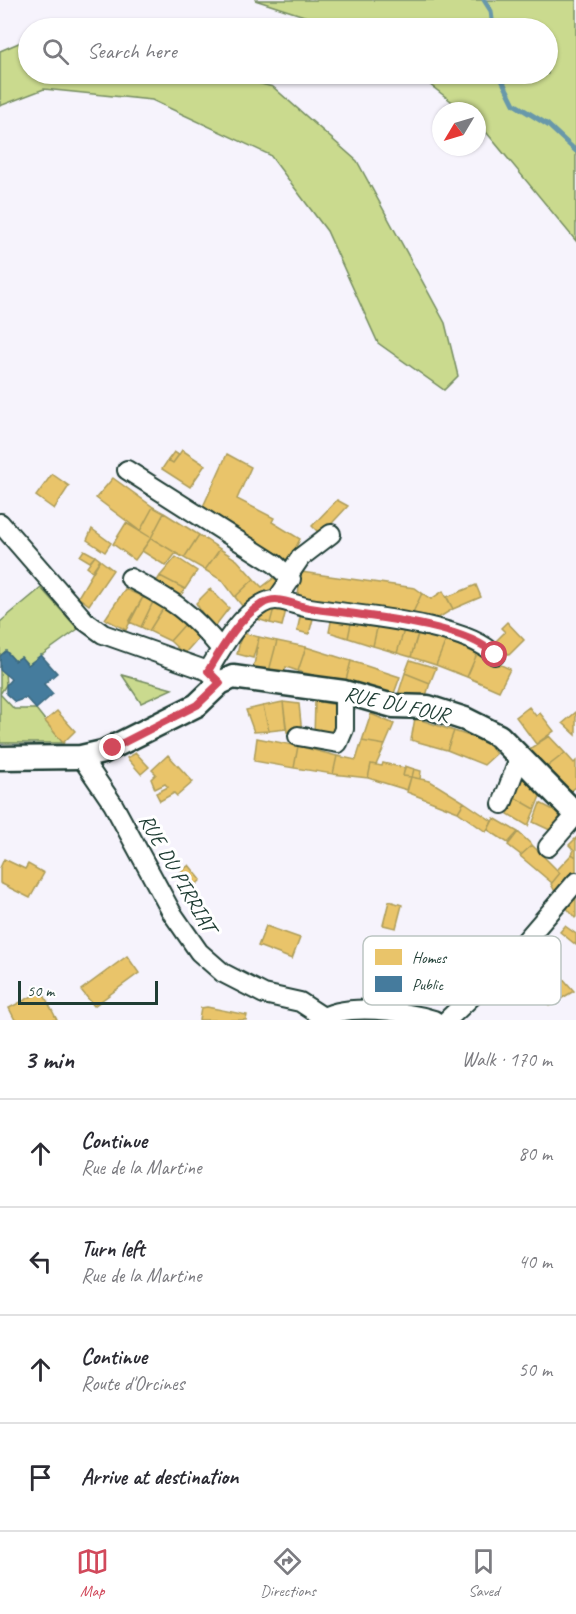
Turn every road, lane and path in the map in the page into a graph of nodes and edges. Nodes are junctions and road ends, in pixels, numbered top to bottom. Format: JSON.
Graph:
{"nodes":[{"id":1,"x":127,"y":470,"type":"dead end"},
{"id":2,"x":0,"y":523,"type":"edge"},
{"id":3,"x":331,"y":534,"type":"dead end"},
{"id":4,"x":288,"y":576,"type":"junction"},
{"id":5,"x":130,"y":578,"type":"dead end"},
{"id":6,"x":277,"y":599,"type":"junction"},
{"id":7,"x":221,"y":649,"type":"junction"},
{"id":8,"x":495,"y":655,"type":"dead end"},
{"id":9,"x":214,"y":677,"type":"junction"},
{"id":10,"x":344,"y":692,"type":"junction"},
{"id":11,"x":298,"y":736,"type":"dead end"},
{"id":12,"x":520,"y":756,"type":"junction"},
{"id":13,"x":81,"y":757,"type":"junction"},
{"id":14,"x":0,"y":758,"type":"edge"},
{"id":15,"x":502,"y":804,"type":"dead end"},
{"id":16,"x":576,"y":815,"type":"edge"},
{"id":17,"x":548,"y":847,"type":"dead end"},
{"id":18,"x":576,"y":882,"type":"edge"},
{"id":19,"x":530,"y":936,"type":"edge"},
{"id":20,"x":463,"y":1005,"type":"edge"},
{"id":21,"x":321,"y":1019,"type":"edge"},
{"id":22,"x":434,"y":1020,"type":"edge"},
{"id":23,"x":447,"y":1020,"type":"edge"}],
"edges":[{"from":1,"to":4,"type":"street"},
{"from":2,"to":9,"type":"street"},
{"from":3,"to":4,"type":"street"},
{"from":4,"to":6,"type":"street"},
{"from":5,"to":7,"type":"street"},
{"from":6,"to":7,"type":"street"},
{"from":6,"to":8,"type":"street"},
{"from":7,"to":9,"type":"street"},
{"from":9,"to":10,"type":"main road","name":"RUE DU FOUR"},
{"from":9,"to":13,"type":"main road"},
{"from":10,"to":11,"type":"street"},
{"from":10,"to":12,"type":"main road","name":"RUE DU FOUR"},
{"from":12,"to":15,"type":"street"},
{"from":12,"to":16,"type":"main road","name":"RUE DU FOUR"},
{"from":13,"to":14,"type":"main road"},
{"from":13,"to":21,"type":"street","name":"RUE DU PIRRIAT"},
{"from":16,"to":17,"type":"street"},
{"from":18,"to":19,"type":"street"},
{"from":20,"to":23,"type":"street"},
{"from":21,"to":22,"type":"street"}]}
